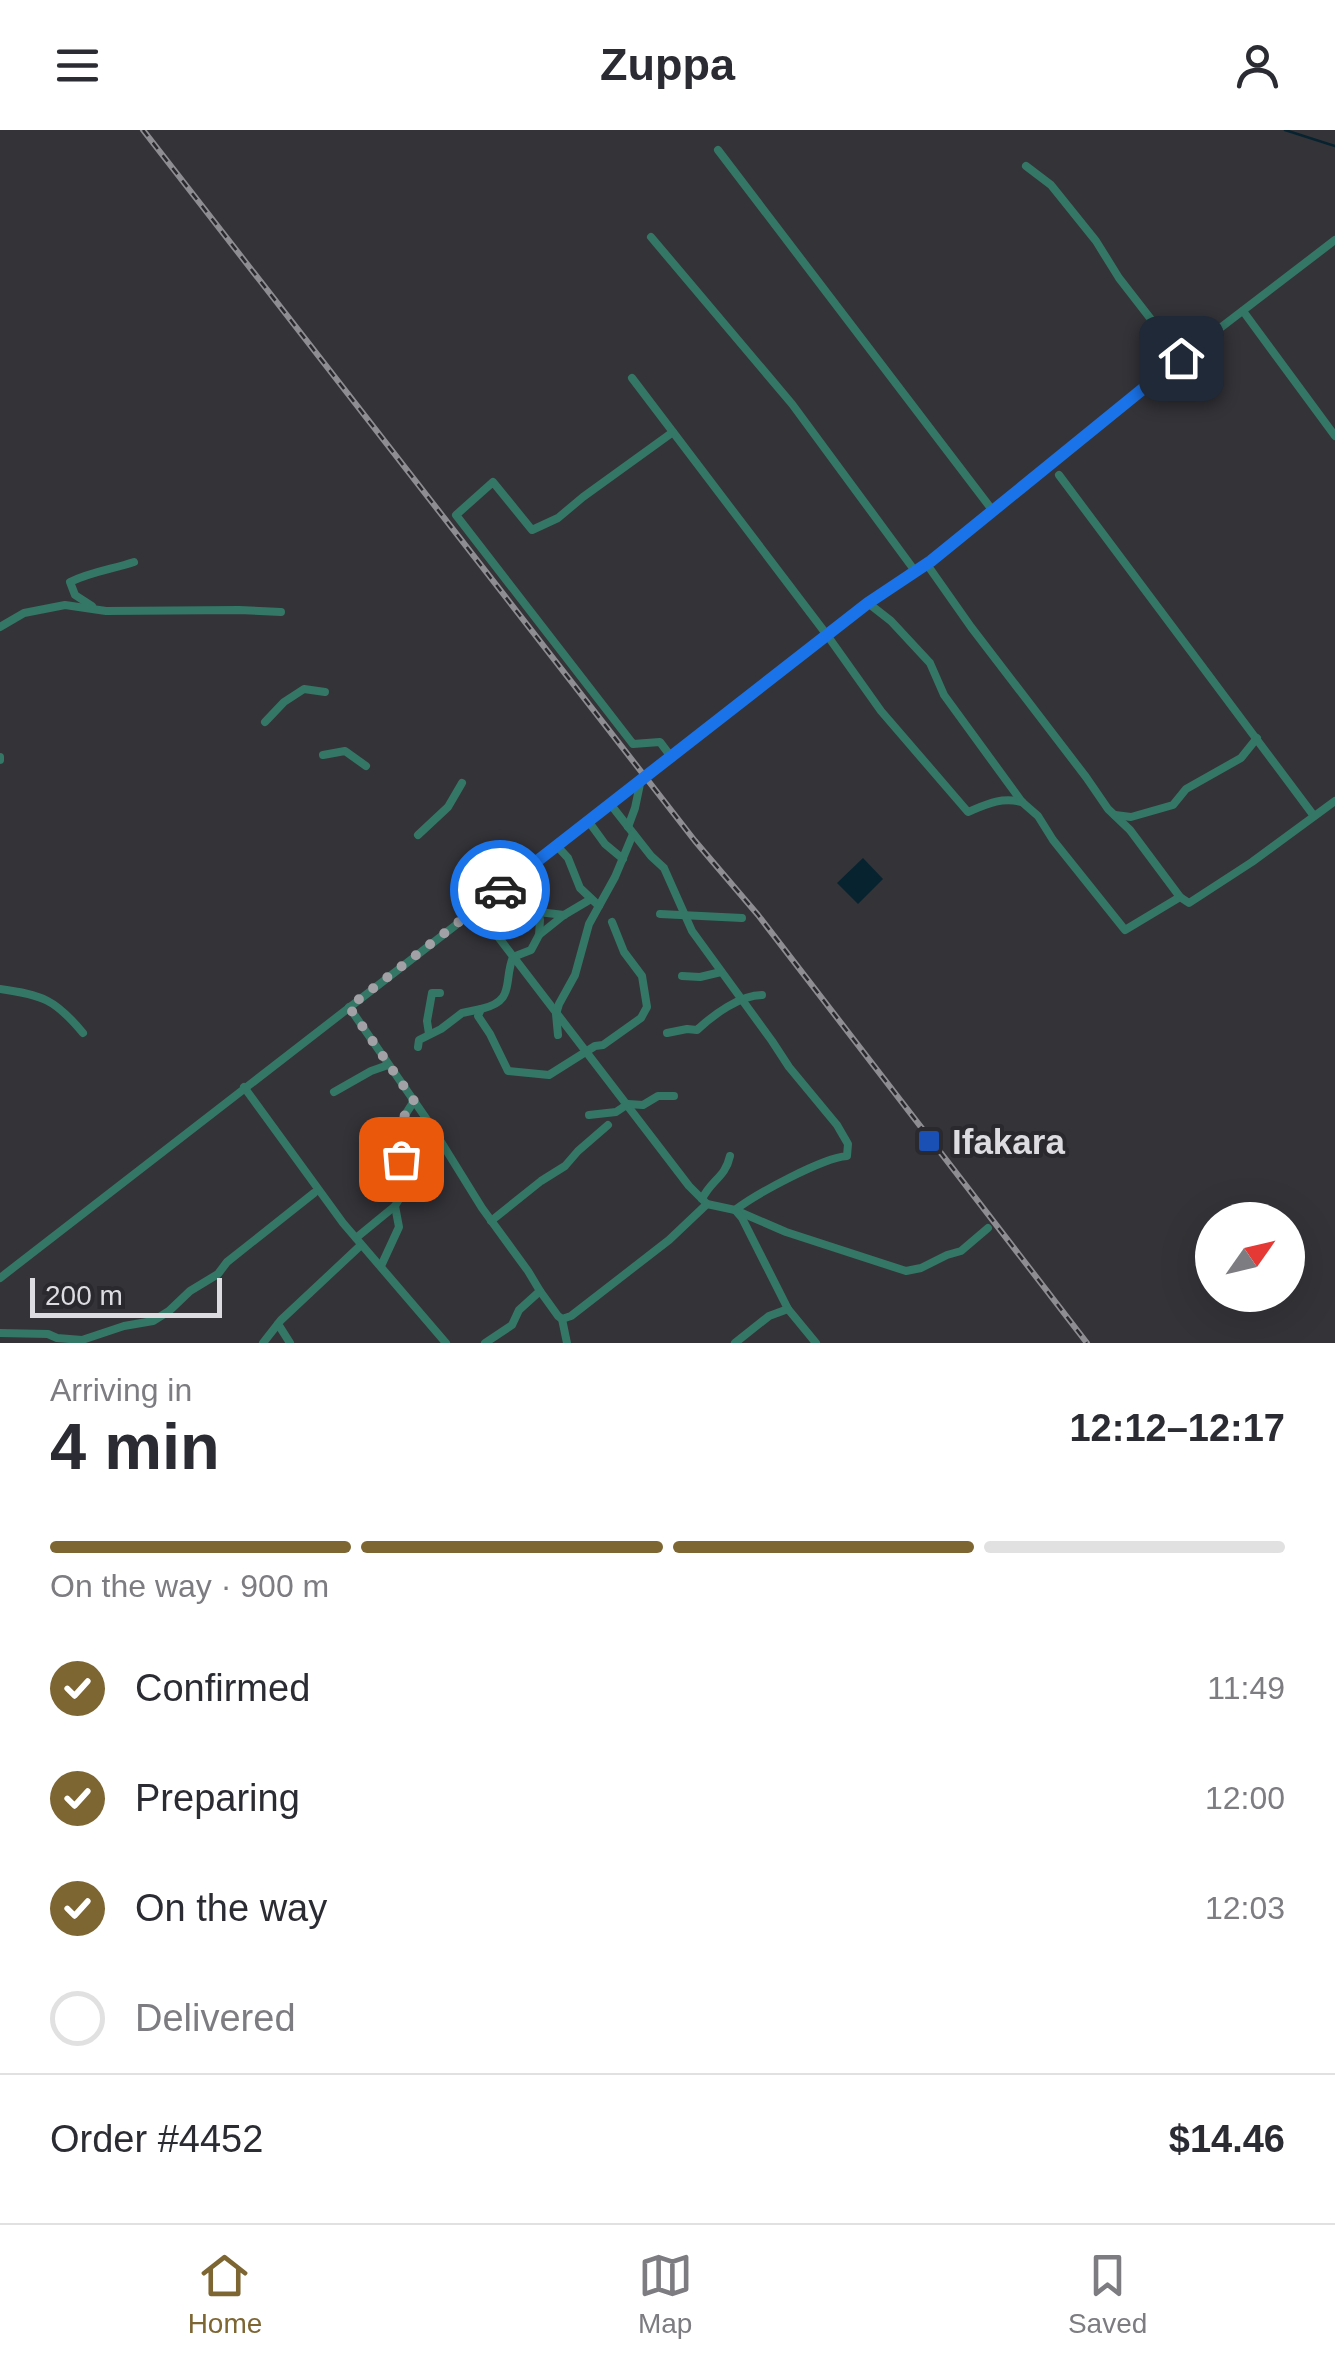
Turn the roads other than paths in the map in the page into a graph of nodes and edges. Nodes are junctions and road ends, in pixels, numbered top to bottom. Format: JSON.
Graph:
{"nodes":[{"id":1,"x":718,"y":150,"type":"dead end"},
{"id":2,"x":1026,"y":166,"type":"dead end"},
{"id":3,"x":651,"y":237,"type":"dead end"},
{"id":4,"x":1335,"y":240,"type":"edge"},
{"id":5,"x":1243,"y":311,"type":"junction"},
{"id":6,"x":1181,"y":358,"type":"junction"},
{"id":7,"x":632,"y":378,"type":"dead end"},
{"id":8,"x":673,"y":432,"type":"junction"},
{"id":9,"x":1335,"y":436,"type":"edge"},
{"id":10,"x":1059,"y":474,"type":"dead end"},
{"id":11,"x":992,"y":511,"type":"junction"},
{"id":12,"x":134,"y":562,"type":"dead end"},
{"id":13,"x":926,"y":563,"type":"junction"},
{"id":14,"x":915,"y":570,"type":"junction"},
{"id":15,"x":868,"y":603,"type":"junction"},
{"id":16,"x":95,"y":608,"type":"junction"},
{"id":17,"x":281,"y":612,"type":"dead end"},
{"id":18,"x":0,"y":627,"type":"edge"},
{"id":19,"x":827,"y":635,"type":"junction"},
{"id":20,"x":325,"y":692,"type":"dead end"},
{"id":21,"x":265,"y":722,"type":"dead end"},
{"id":22,"x":1257,"y":738,"type":"junction"},
{"id":23,"x":324,"y":755,"type":"dead end"},
{"id":24,"x":672,"y":758,"type":"junction"},
{"id":25,"x":366,"y":766,"type":"dead end"},
{"id":26,"x":640,"y":782,"type":"junction"},
{"id":27,"x":462,"y":783,"type":"dead end"},
{"id":28,"x":1335,"y":801,"type":"edge"},
{"id":29,"x":1022,"y":802,"type":"junction"},
{"id":30,"x":611,"y":805,"type":"junction"},
{"id":31,"x":1115,"y":815,"type":"junction"},
{"id":32,"x":1314,"y":816,"type":"junction"},
{"id":33,"x":589,"y":822,"type":"junction"},
{"id":34,"x":631,"y":831,"type":"junction"},
{"id":35,"x":418,"y":835,"type":"dead end"},
{"id":36,"x":558,"y":846,"type":"junction"},
{"id":37,"x":623,"y":859,"type":"junction"},
{"id":38,"x":530,"y":867,"type":"junction"},
{"id":39,"x":1180,"y":897,"type":"junction"},
{"id":40,"x":486,"y":901,"type":"junction"},
{"id":41,"x":595,"y":903,"type":"junction"},
{"id":42,"x":476,"y":908,"type":"junction"},
{"id":43,"x":538,"y":911,"type":"junction"},
{"id":44,"x":564,"y":914,"type":"junction"},
{"id":45,"x":660,"y":914,"type":"dead end"},
{"id":46,"x":686,"y":917,"type":"junction"},
{"id":47,"x":742,"y":918,"type":"dead end"},
{"id":48,"x":612,"y":922,"type":"dead end"},
{"id":49,"x":539,"y":935,"type":"junction"},
{"id":50,"x":513,"y":957,"type":"junction"},
{"id":51,"x":721,"y":972,"type":"junction"},
{"id":52,"x":682,"y":976,"type":"dead end"},
{"id":53,"x":0,"y":989,"type":"edge"},
{"id":54,"x":440,"y":992,"type":"dead end"},
{"id":55,"x":762,"y":996,"type":"dead end"},
{"id":56,"x":740,"y":998,"type":"junction"},
{"id":57,"x":349,"y":1007,"type":"junction"},
{"id":58,"x":480,"y":1008,"type":"junction"},
{"id":59,"x":556,"y":1014,"type":"junction"},
{"id":60,"x":83,"y":1033,"type":"dead end"},
{"id":61,"x":667,"y":1033,"type":"dead end"},
{"id":62,"x":429,"y":1034,"type":"junction"},
{"id":63,"x":558,"y":1035,"type":"dead end"},
{"id":64,"x":418,"y":1047,"type":"dead end"},
{"id":65,"x":586,"y":1052,"type":"junction"},
{"id":66,"x":388,"y":1065,"type":"junction"},
{"id":67,"x":244,"y":1088,"type":"junction"},
{"id":68,"x":334,"y":1092,"type":"dead end"},
{"id":69,"x":674,"y":1096,"type":"dead end"},
{"id":70,"x":414,"y":1101,"type":"junction"},
{"id":71,"x":628,"y":1104,"type":"junction"},
{"id":72,"x":588,"y":1115,"type":"dead end"},
{"id":73,"x":608,"y":1125,"type":"dead end"},
{"id":74,"x":730,"y":1156,"type":"dead end"},
{"id":75,"x":314,"y":1193,"type":"dead end"},
{"id":76,"x":705,"y":1202,"type":"junction"},
{"id":77,"x":395,"y":1206,"type":"junction"},
{"id":78,"x":735,"y":1210,"type":"junction"},
{"id":79,"x":491,"y":1221,"type":"junction"},
{"id":80,"x":988,"y":1228,"type":"dead end"},
{"id":81,"x":358,"y":1242,"type":"junction"},
{"id":82,"x":380,"y":1266,"type":"junction"},
{"id":83,"x":0,"y":1278,"type":"edge"},
{"id":84,"x":540,"y":1291,"type":"junction"},
{"id":85,"x":788,"y":1309,"type":"junction"},
{"id":86,"x":562,"y":1319,"type":"junction"},
{"id":87,"x":278,"y":1324,"type":"junction"},
{"id":88,"x":0,"y":1333,"type":"edge"},
{"id":89,"x":83,"y":1341,"type":"edge"},
{"id":90,"x":263,"y":1343,"type":"edge"},
{"id":91,"x":290,"y":1343,"type":"edge"},
{"id":92,"x":446,"y":1343,"type":"edge"},
{"id":93,"x":485,"y":1343,"type":"edge"},
{"id":94,"x":568,"y":1343,"type":"edge"},
{"id":95,"x":735,"y":1343,"type":"edge"},
{"id":96,"x":816,"y":1343,"type":"edge"}],
"edges":[{"from":1,"to":11,"type":"street"},
{"from":2,"to":6,"type":"street"},
{"from":3,"to":14,"type":"street"},
{"from":4,"to":5,"type":"street"},
{"from":5,"to":6,"type":"street"},
{"from":5,"to":9,"type":"street"},
{"from":6,"to":11,"type":"street"},
{"from":7,"to":8,"type":"street"},
{"from":8,"to":19,"type":"street"},
{"from":8,"to":24,"type":"street"},
{"from":10,"to":22,"type":"street"},
{"from":11,"to":13,"type":"street"},
{"from":12,"to":16,"type":"street"},
{"from":13,"to":14,"type":"street"},
{"from":13,"to":31,"type":"street"},
{"from":14,"to":15,"type":"street"},
{"from":15,"to":19,"type":"street"},
{"from":15,"to":29,"type":"street"},
{"from":16,"to":17,"type":"street"},
{"from":16,"to":18,"type":"street"},
{"from":19,"to":24,"type":"street"},
{"from":19,"to":29,"type":"street"},
{"from":20,"to":21,"type":"street"},
{"from":22,"to":31,"type":"street"},
{"from":22,"to":32,"type":"street"},
{"from":23,"to":25,"type":"street"},
{"from":24,"to":26,"type":"street"},
{"from":26,"to":30,"type":"street"},
{"from":26,"to":34,"type":"street"},
{"from":27,"to":35,"type":"street"},
{"from":28,"to":32,"type":"street"},
{"from":29,"to":39,"type":"street"},
{"from":30,"to":33,"type":"street"},
{"from":30,"to":34,"type":"street"},
{"from":31,"to":39,"type":"street"},
{"from":32,"to":39,"type":"street"},
{"from":33,"to":36,"type":"street"},
{"from":33,"to":37,"type":"street"},
{"from":34,"to":37,"type":"street"},
{"from":34,"to":46,"type":"street"},
{"from":36,"to":38,"type":"street"},
{"from":36,"to":41,"type":"street"},
{"from":37,"to":41,"type":"street"},
{"from":38,"to":40,"type":"street"},
{"from":38,"to":43,"type":"street"},
{"from":40,"to":42,"type":"street"},
{"from":40,"to":43,"type":"street"},
{"from":41,"to":44,"type":"street"},
{"from":41,"to":59,"type":"street"},
{"from":42,"to":50,"type":"street"},
{"from":42,"to":57,"type":"street"},
{"from":43,"to":44,"type":"street"},
{"from":43,"to":49,"type":"street"},
{"from":44,"to":49,"type":"street"},
{"from":45,"to":46,"type":"street"},
{"from":46,"to":47,"type":"street"},
{"from":46,"to":51,"type":"street"},
{"from":48,"to":65,"type":"street"},
{"from":49,"to":50,"type":"street"},
{"from":50,"to":58,"type":"street"},
{"from":50,"to":59,"type":"street"},
{"from":51,"to":52,"type":"street"},
{"from":51,"to":56,"type":"street"},
{"from":53,"to":60,"type":"street"},
{"from":54,"to":62,"type":"street"},
{"from":55,"to":56,"type":"street"},
{"from":56,"to":61,"type":"street"},
{"from":56,"to":78,"type":"street"},
{"from":57,"to":66,"type":"street"},
{"from":57,"to":67,"type":"street"},
{"from":58,"to":62,"type":"street"},
{"from":58,"to":65,"type":"street"},
{"from":59,"to":63,"type":"street"},
{"from":59,"to":65,"type":"street"},
{"from":62,"to":64,"type":"street"},
{"from":65,"to":71,"type":"street"},
{"from":66,"to":68,"type":"street"},
{"from":66,"to":70,"type":"street"},
{"from":67,"to":81,"type":"street"},
{"from":67,"to":83,"type":"street"},
{"from":69,"to":71,"type":"street"},
{"from":70,"to":77,"type":"street"},
{"from":70,"to":79,"type":"street"},
{"from":71,"to":72,"type":"street"},
{"from":71,"to":76,"type":"street"},
{"from":73,"to":79,"type":"street"},
{"from":74,"to":76,"type":"street"},
{"from":75,"to":89,"type":"street"},
{"from":76,"to":78,"type":"street"},
{"from":76,"to":86,"type":"street"},
{"from":77,"to":81,"type":"street"},
{"from":77,"to":82,"type":"street"},
{"from":78,"to":80,"type":"street"},
{"from":78,"to":85,"type":"street"},
{"from":79,"to":84,"type":"street"},
{"from":81,"to":82,"type":"street"},
{"from":81,"to":87,"type":"street"},
{"from":82,"to":92,"type":"street"},
{"from":84,"to":86,"type":"street"},
{"from":84,"to":93,"type":"street"},
{"from":85,"to":95,"type":"street"},
{"from":85,"to":96,"type":"street"},
{"from":86,"to":94,"type":"street"},
{"from":87,"to":90,"type":"street"},
{"from":87,"to":91,"type":"street"},
{"from":88,"to":89,"type":"street"}]}
